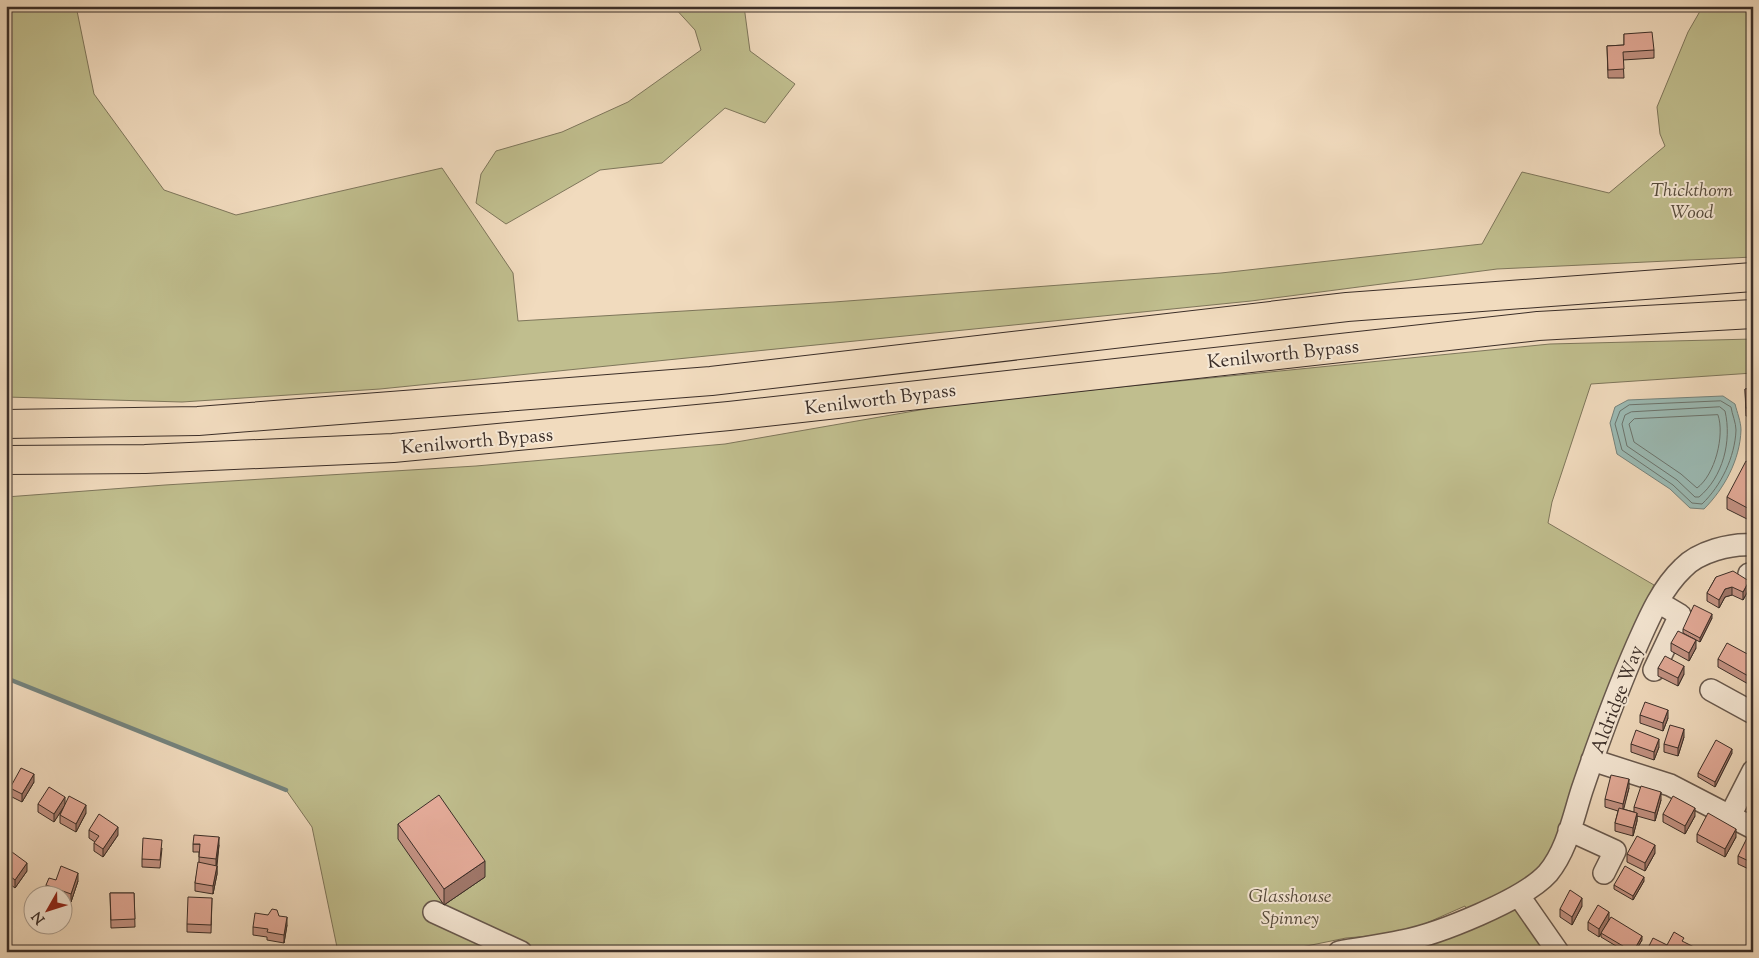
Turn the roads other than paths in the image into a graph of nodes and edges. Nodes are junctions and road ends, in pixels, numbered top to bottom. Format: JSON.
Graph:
{"nodes":[{"id":1,"x":1753,"y":277,"type":"edge"},
{"id":2,"x":1753,"y":314,"type":"edge"},
{"id":3,"x":6,"y":424,"type":"edge"},
{"id":4,"x":6,"y":460,"type":"edge"},
{"id":5,"x":1753,"y":545,"type":"edge"},
{"id":6,"x":1658,"y":602,"type":"junction"},
{"id":7,"x":1654,"y":670,"type":"dead end"},
{"id":8,"x":1711,"y":690,"type":"dead end"},
{"id":9,"x":1753,"y":713,"type":"edge"},
{"id":10,"x":1592,"y":760,"type":"junction"},
{"id":11,"x":1753,"y":771,"type":"edge"},
{"id":12,"x":1730,"y":816,"type":"junction"},
{"id":13,"x":1753,"y":828,"type":"edge"},
{"id":14,"x":1569,"y":830,"type":"junction"},
{"id":15,"x":1604,"y":873,"type":"dead end"},
{"id":16,"x":1519,"y":896,"type":"junction"},
{"id":17,"x":434,"y":912,"type":"dead end"},
{"id":18,"x":1403,"y":946,"type":"edge"},
{"id":19,"x":521,"y":952,"type":"edge"},
{"id":20,"x":1339,"y":952,"type":"edge"},
{"id":21,"x":1558,"y":952,"type":"edge"}],
"edges":[{"from":1,"to":3,"type":"highway","name":"Kenilworth Bypass"},
{"from":2,"to":4,"type":"highway","name":"Kenilworth Bypass"},
{"from":5,"to":6,"type":"street","name":"Aldridge Way"},
{"from":6,"to":7,"type":"street"},
{"from":6,"to":10,"type":"street","name":"Aldridge Way"},
{"from":8,"to":9,"type":"street"},
{"from":10,"to":12,"type":"street"},
{"from":10,"to":14,"type":"street","name":"Aldridge Way"},
{"from":11,"to":12,"type":"street"},
{"from":12,"to":13,"type":"street"},
{"from":14,"to":15,"type":"street"},
{"from":14,"to":16,"type":"street","name":"Aldridge Way"},
{"from":16,"to":18,"type":"street","name":"Aldridge Way"},
{"from":16,"to":21,"type":"street"},
{"from":17,"to":19,"type":"street"},
{"from":18,"to":20,"type":"street","name":"Aldridge Way"}]}
